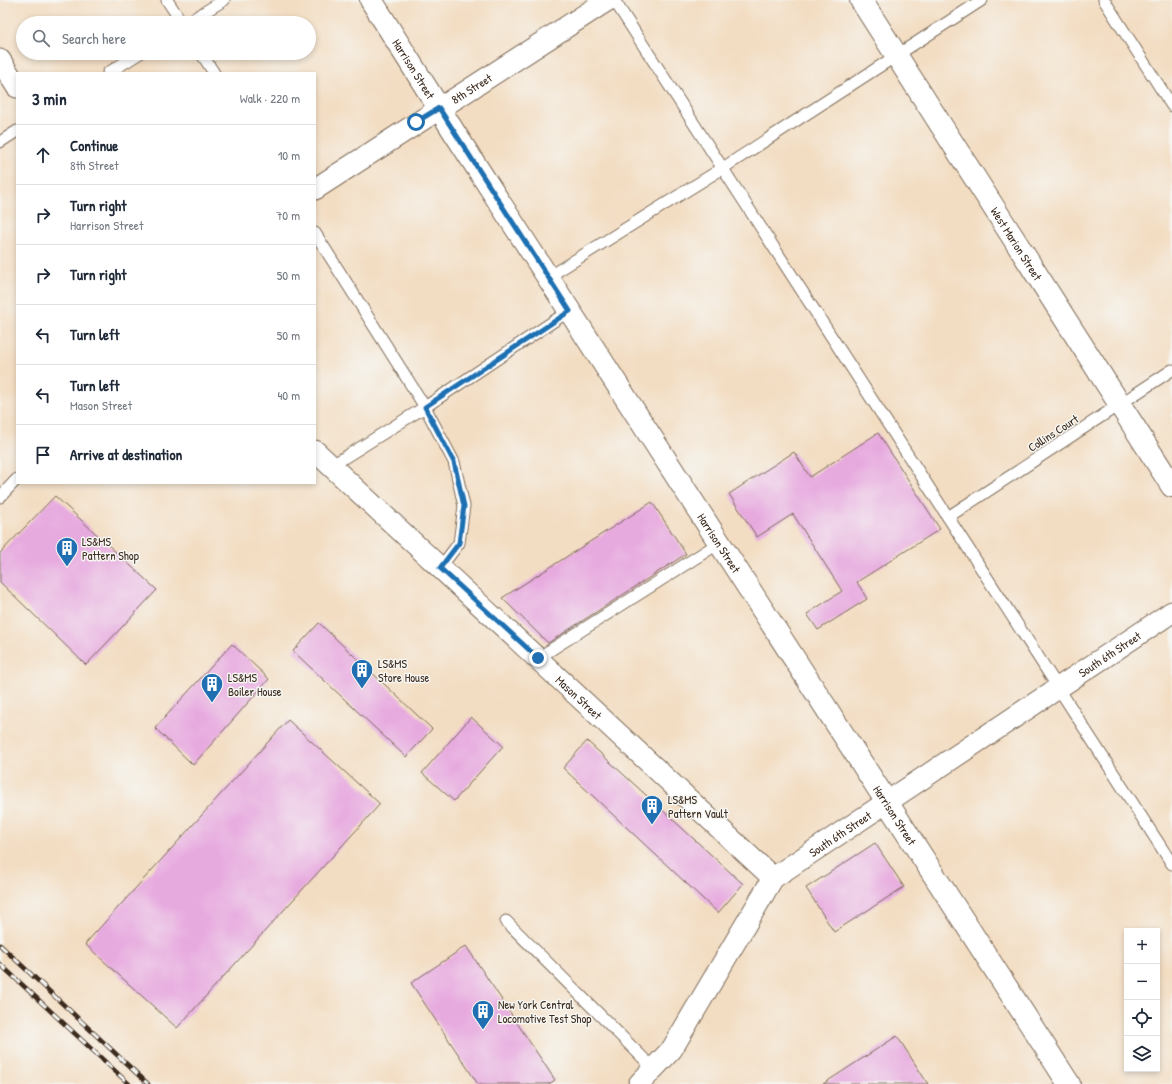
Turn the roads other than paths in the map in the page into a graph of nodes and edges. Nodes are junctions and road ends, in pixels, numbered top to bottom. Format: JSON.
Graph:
{"nodes":[{"id":1,"x":167,"y":0,"type":"edge"},
{"id":2,"x":224,"y":0,"type":"edge"},
{"id":3,"x":371,"y":0,"type":"edge"},
{"id":4,"x":608,"y":0,"type":"edge"},
{"id":5,"x":614,"y":0,"type":"edge"},
{"id":6,"x":861,"y":0,"type":"edge"},
{"id":7,"x":982,"y":0,"type":"edge"},
{"id":8,"x":1104,"y":0,"type":"edge"},
{"id":9,"x":177,"y":16,"type":"edge"},
{"id":10,"x":198,"y":16,"type":"edge"},
{"id":11,"x":897,"y":55,"type":"junction"},
{"id":12,"x":0,"y":60,"type":"edge"},
{"id":13,"x":129,"y":60,"type":"edge"},
{"id":14,"x":206,"y":60,"type":"edge"},
{"id":15,"x":110,"y":72,"type":"edge"},
{"id":16,"x":213,"y":72,"type":"edge"},
{"id":17,"x":16,"y":85,"type":"edge"},
{"id":18,"x":1172,"y":106,"type":"edge"},
{"id":19,"x":439,"y":108,"type":"junction"},
{"id":20,"x":16,"y":132,"type":"edge"},
{"id":21,"x":0,"y":142,"type":"edge"},
{"id":22,"x":723,"y":168,"type":"junction"},
{"id":23,"x":316,"y":188,"type":"edge"},
{"id":24,"x":316,"y":235,"type":"edge"},
{"id":25,"x":548,"y":277,"type":"junction"},
{"id":26,"x":570,"y":311,"type":"junction"},
{"id":27,"x":1172,"y":370,"type":"edge"},
{"id":28,"x":1120,"y":405,"type":"junction"},
{"id":29,"x":425,"y":407,"type":"junction"},
{"id":30,"x":316,"y":452,"type":"edge"},
{"id":31,"x":331,"y":466,"type":"junction"},
{"id":32,"x":16,"y":480,"type":"edge"},
{"id":33,"x":1172,"y":486,"type":"edge"},
{"id":34,"x":0,"y":497,"type":"edge"},
{"id":35,"x":948,"y":516,"type":"junction"},
{"id":36,"x":719,"y":543,"type":"junction"},
{"id":37,"x":440,"y":568,"type":"junction"},
{"id":38,"x":1172,"y":612,"type":"edge"},
{"id":39,"x":538,"y":658,"type":"junction"},
{"id":40,"x":1058,"y":688,"type":"junction"},
{"id":41,"x":886,"y":802,"type":"junction"},
{"id":42,"x":1171,"y":861,"type":"edge"},
{"id":43,"x":773,"y":878,"type":"junction"},
{"id":44,"x":506,"y":920,"type":"dead end"},
{"id":45,"x":654,"y":1069,"type":"junction"},
{"id":46,"x":639,"y":1084,"type":"edge"},
{"id":47,"x":1069,"y":1084,"type":"edge"}],
"edges":[{"from":1,"to":9,"type":"lane"},
{"from":2,"to":10,"type":"lane"},
{"from":3,"to":19,"type":"street","name":"Harrison Street"},
{"from":4,"to":19,"type":"street","name":"8th Street"},
{"from":5,"to":22,"type":"lane"},
{"from":6,"to":11,"type":"street","name":"West Marion Street"},
{"from":7,"to":11,"type":"lane"},
{"from":8,"to":18,"type":"lane"},
{"from":11,"to":22,"type":"lane"},
{"from":11,"to":28,"type":"street","name":"West Marion Street"},
{"from":12,"to":17,"type":"street"},
{"from":13,"to":15,"type":"lane"},
{"from":14,"to":16,"type":"lane"},
{"from":19,"to":23,"type":"street","name":"8th Street"},
{"from":19,"to":25,"type":"street","name":"Harrison Street"},
{"from":20,"to":21,"type":"lane"},
{"from":22,"to":25,"type":"lane"},
{"from":22,"to":35,"type":"lane"},
{"from":24,"to":29,"type":"lane"},
{"from":25,"to":26,"type":"street","name":"Harrison Street"},
{"from":26,"to":29,"type":"lane"},
{"from":26,"to":36,"type":"street","name":"Harrison Street"},
{"from":27,"to":28,"type":"lane","name":"Collins Court"},
{"from":28,"to":33,"type":"street","name":"West Marion Street"},
{"from":28,"to":35,"type":"lane","name":"Collins Court"},
{"from":29,"to":31,"type":"lane"},
{"from":29,"to":37,"type":"lane"},
{"from":30,"to":31,"type":"street","name":"Mason Street"},
{"from":31,"to":37,"type":"street","name":"Mason Street"},
{"from":32,"to":34,"type":"lane"},
{"from":35,"to":40,"type":"lane"},
{"from":36,"to":39,"type":"lane"},
{"from":36,"to":41,"type":"street","name":"Harrison Street"},
{"from":37,"to":39,"type":"street","name":"Mason Street"},
{"from":38,"to":40,"type":"street","name":"South 6th Street"},
{"from":39,"to":43,"type":"street","name":"Mason Street"},
{"from":40,"to":41,"type":"street","name":"South 6th Street"},
{"from":40,"to":42,"type":"lane"},
{"from":41,"to":43,"type":"street","name":"South 6th Street"},
{"from":41,"to":47,"type":"street","name":"Harrison Street"},
{"from":43,"to":45,"type":"street","name":"South 6th Street"},
{"from":44,"to":45,"type":"lane"},
{"from":45,"to":46,"type":"street","name":"South 6th Street"}]}
